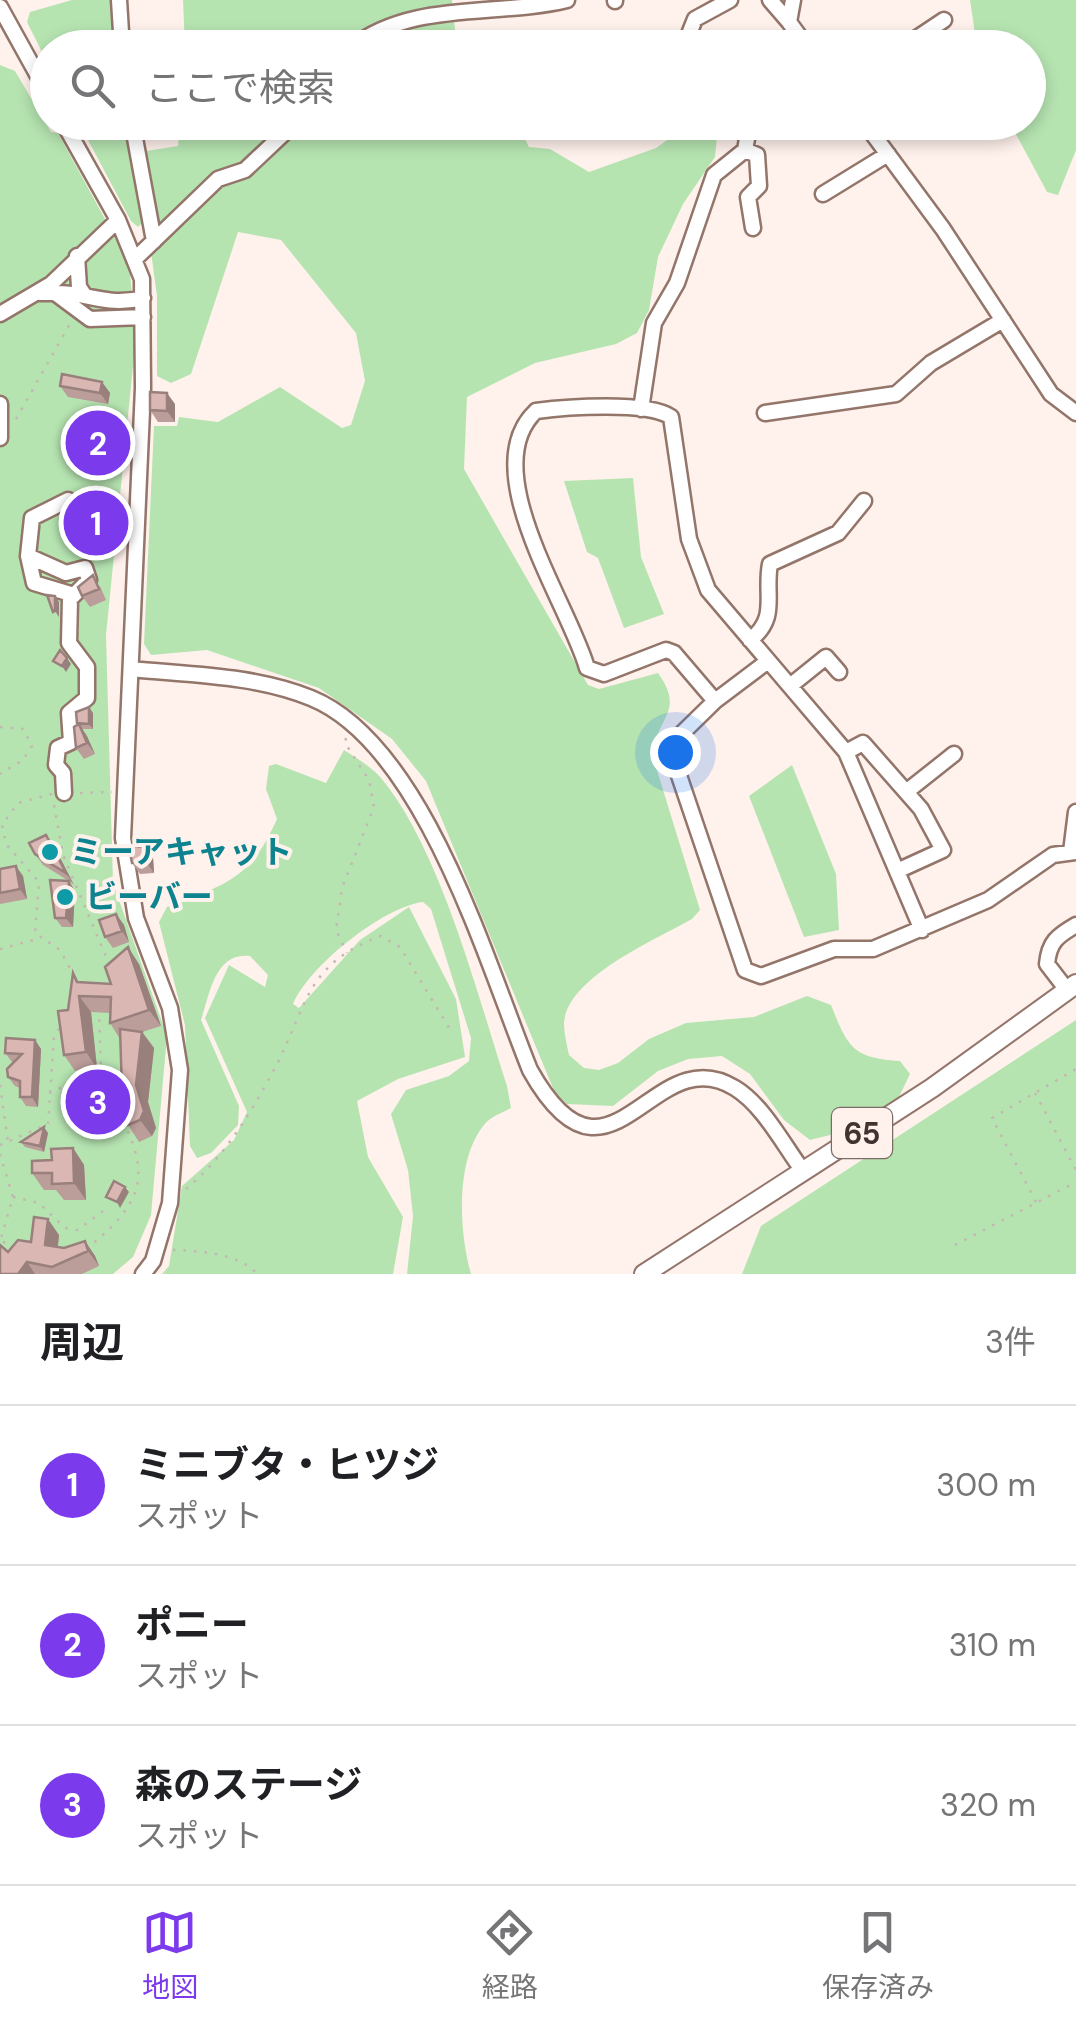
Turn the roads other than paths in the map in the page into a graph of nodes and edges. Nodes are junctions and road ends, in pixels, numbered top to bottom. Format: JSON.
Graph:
{"nodes":[{"id":1,"x":119,"y":0,"type":"edge"},
{"id":2,"x":567,"y":0,"type":"edge"},
{"id":3,"x":730,"y":0,"type":"edge"},
{"id":4,"x":770,"y":0,"type":"edge"},
{"id":5,"x":792,"y":0,"type":"edge"},
{"id":6,"x":0,"y":7,"type":"edge"},
{"id":7,"x":944,"y":20,"type":"dead end"},
{"id":8,"x":789,"y":22,"type":"junction"},
{"id":9,"x":121,"y":30,"type":"edge"},
{"id":10,"x":383,"y":30,"type":"edge"},
{"id":11,"x":690,"y":30,"type":"edge"},
{"id":12,"x":794,"y":30,"type":"edge"},
{"id":13,"x":929,"y":30,"type":"edge"},
{"id":14,"x":30,"y":61,"type":"edge"},
{"id":15,"x":73,"y":140,"type":"edge"},
{"id":16,"x":135,"y":140,"type":"edge"},
{"id":17,"x":277,"y":140,"type":"edge"},
{"id":18,"x":747,"y":140,"type":"edge"},
{"id":19,"x":878,"y":140,"type":"edge"},
{"id":20,"x":746,"y":150,"type":"junction"},
{"id":21,"x":888,"y":154,"type":"junction"},
{"id":22,"x":824,"y":194,"type":"dead end"},
{"id":23,"x":118,"y":220,"type":"junction"},
{"id":24,"x":753,"y":228,"type":"dead end"},
{"id":25,"x":154,"y":240,"type":"junction"},
{"id":26,"x":77,"y":256,"type":"junction"},
{"id":27,"x":136,"y":258,"type":"junction"},
{"id":28,"x":47,"y":293,"type":"junction"},
{"id":29,"x":85,"y":296,"type":"junction"},
{"id":30,"x":143,"y":298,"type":"junction"},
{"id":31,"x":0,"y":314,"type":"edge"},
{"id":32,"x":143,"y":316,"type":"junction"},
{"id":33,"x":1003,"y":320,"type":"junction"},
{"id":34,"x":0,"y":404,"type":"edge"},
{"id":35,"x":641,"y":409,"type":"junction"},
{"id":36,"x":765,"y":413,"type":"dead end"},
{"id":37,"x":1076,"y":413,"type":"edge"},
{"id":38,"x":5,"y":434,"type":"edge"},
{"id":39,"x":68,"y":500,"type":"dead end"},
{"id":40,"x":864,"y":501,"type":"dead end"},
{"id":41,"x":28,"y":556,"type":"junction"},
{"id":42,"x":74,"y":595,"type":"junction"},
{"id":43,"x":750,"y":640,"type":"junction"},
{"id":44,"x":768,"y":662,"type":"junction"},
{"id":45,"x":131,"y":669,"type":"junction"},
{"id":46,"x":840,"y":672,"type":"dead end"},
{"id":47,"x":790,"y":686,"type":"junction"},
{"id":48,"x":715,"y":701,"type":"junction"},
{"id":49,"x":846,"y":752,"type":"junction"},
{"id":50,"x":954,"y":754,"type":"dead end"},
{"id":51,"x":906,"y":792,"type":"junction"},
{"id":52,"x":59,"y":793,"type":"road end"},
{"id":53,"x":1076,"y":812,"type":"edge"},
{"id":54,"x":1073,"y":852,"type":"edge"},
{"id":55,"x":896,"y":871,"type":"junction"},
{"id":56,"x":1076,"y":926,"type":"edge"},
{"id":57,"x":922,"y":930,"type":"junction"},
{"id":58,"x":1072,"y":987,"type":"edge"},
{"id":59,"x":803,"y":1171,"type":"junction"},
{"id":60,"x":143,"y":1274,"type":"edge"},
{"id":61,"x":644,"y":1274,"type":"edge"}],
"edges":[{"from":1,"to":9,"type":"street"},
{"from":2,"to":10,"type":"street"},
{"from":3,"to":11,"type":"street"},
{"from":4,"to":8,"type":"street"},
{"from":5,"to":8,"type":"street"},
{"from":6,"to":14,"type":"street"},
{"from":7,"to":13,"type":"street"},
{"from":8,"to":12,"type":"street"},
{"from":15,"to":23,"type":"street"},
{"from":16,"to":25,"type":"street"},
{"from":17,"to":25,"type":"street"},
{"from":18,"to":20,"type":"street"},
{"from":19,"to":21,"type":"street"},
{"from":20,"to":24,"type":"street"},
{"from":20,"to":35,"type":"street"},
{"from":21,"to":22,"type":"street"},
{"from":21,"to":33,"type":"street"},
{"from":23,"to":26,"type":"street"},
{"from":23,"to":27,"type":"street"},
{"from":25,"to":27,"type":"street"},
{"from":26,"to":28,"type":"street"},
{"from":26,"to":29,"type":"street"},
{"from":27,"to":30,"type":"street"},
{"from":28,"to":29,"type":"street"},
{"from":28,"to":31,"type":"street"},
{"from":28,"to":32,"type":"street"},
{"from":29,"to":30,"type":"street"},
{"from":30,"to":32,"type":"street"},
{"from":32,"to":45,"type":"street"},
{"from":33,"to":36,"type":"street"},
{"from":33,"to":37,"type":"street"},
{"from":34,"to":38,"type":"street"},
{"from":35,"to":43,"type":"street"},
{"from":35,"to":48,"type":"street"},
{"from":39,"to":41,"type":"street"},
{"from":40,"to":43,"type":"street"},
{"from":41,"to":42,"type":"street"},
{"from":41,"to":42,"type":"street"},
{"from":42,"to":52,"type":"street"},
{"from":43,"to":44,"type":"street"},
{"from":44,"to":47,"type":"street"},
{"from":44,"to":48,"type":"street"},
{"from":45,"to":59,"type":"street"},
{"from":45,"to":60,"type":"street"},
{"from":46,"to":47,"type":"street"},
{"from":47,"to":49,"type":"street"},
{"from":48,"to":57,"type":"street"},
{"from":49,"to":51,"type":"street"},
{"from":49,"to":55,"type":"street"},
{"from":50,"to":51,"type":"street"},
{"from":51,"to":55,"type":"street"},
{"from":53,"to":54,"type":"street"},
{"from":54,"to":57,"type":"street"},
{"from":55,"to":57,"type":"street"},
{"from":56,"to":58,"type":"street"},
{"from":58,"to":59,"type":"main road","number":"65"},
{"from":59,"to":61,"type":"main road","number":"65"}]}
